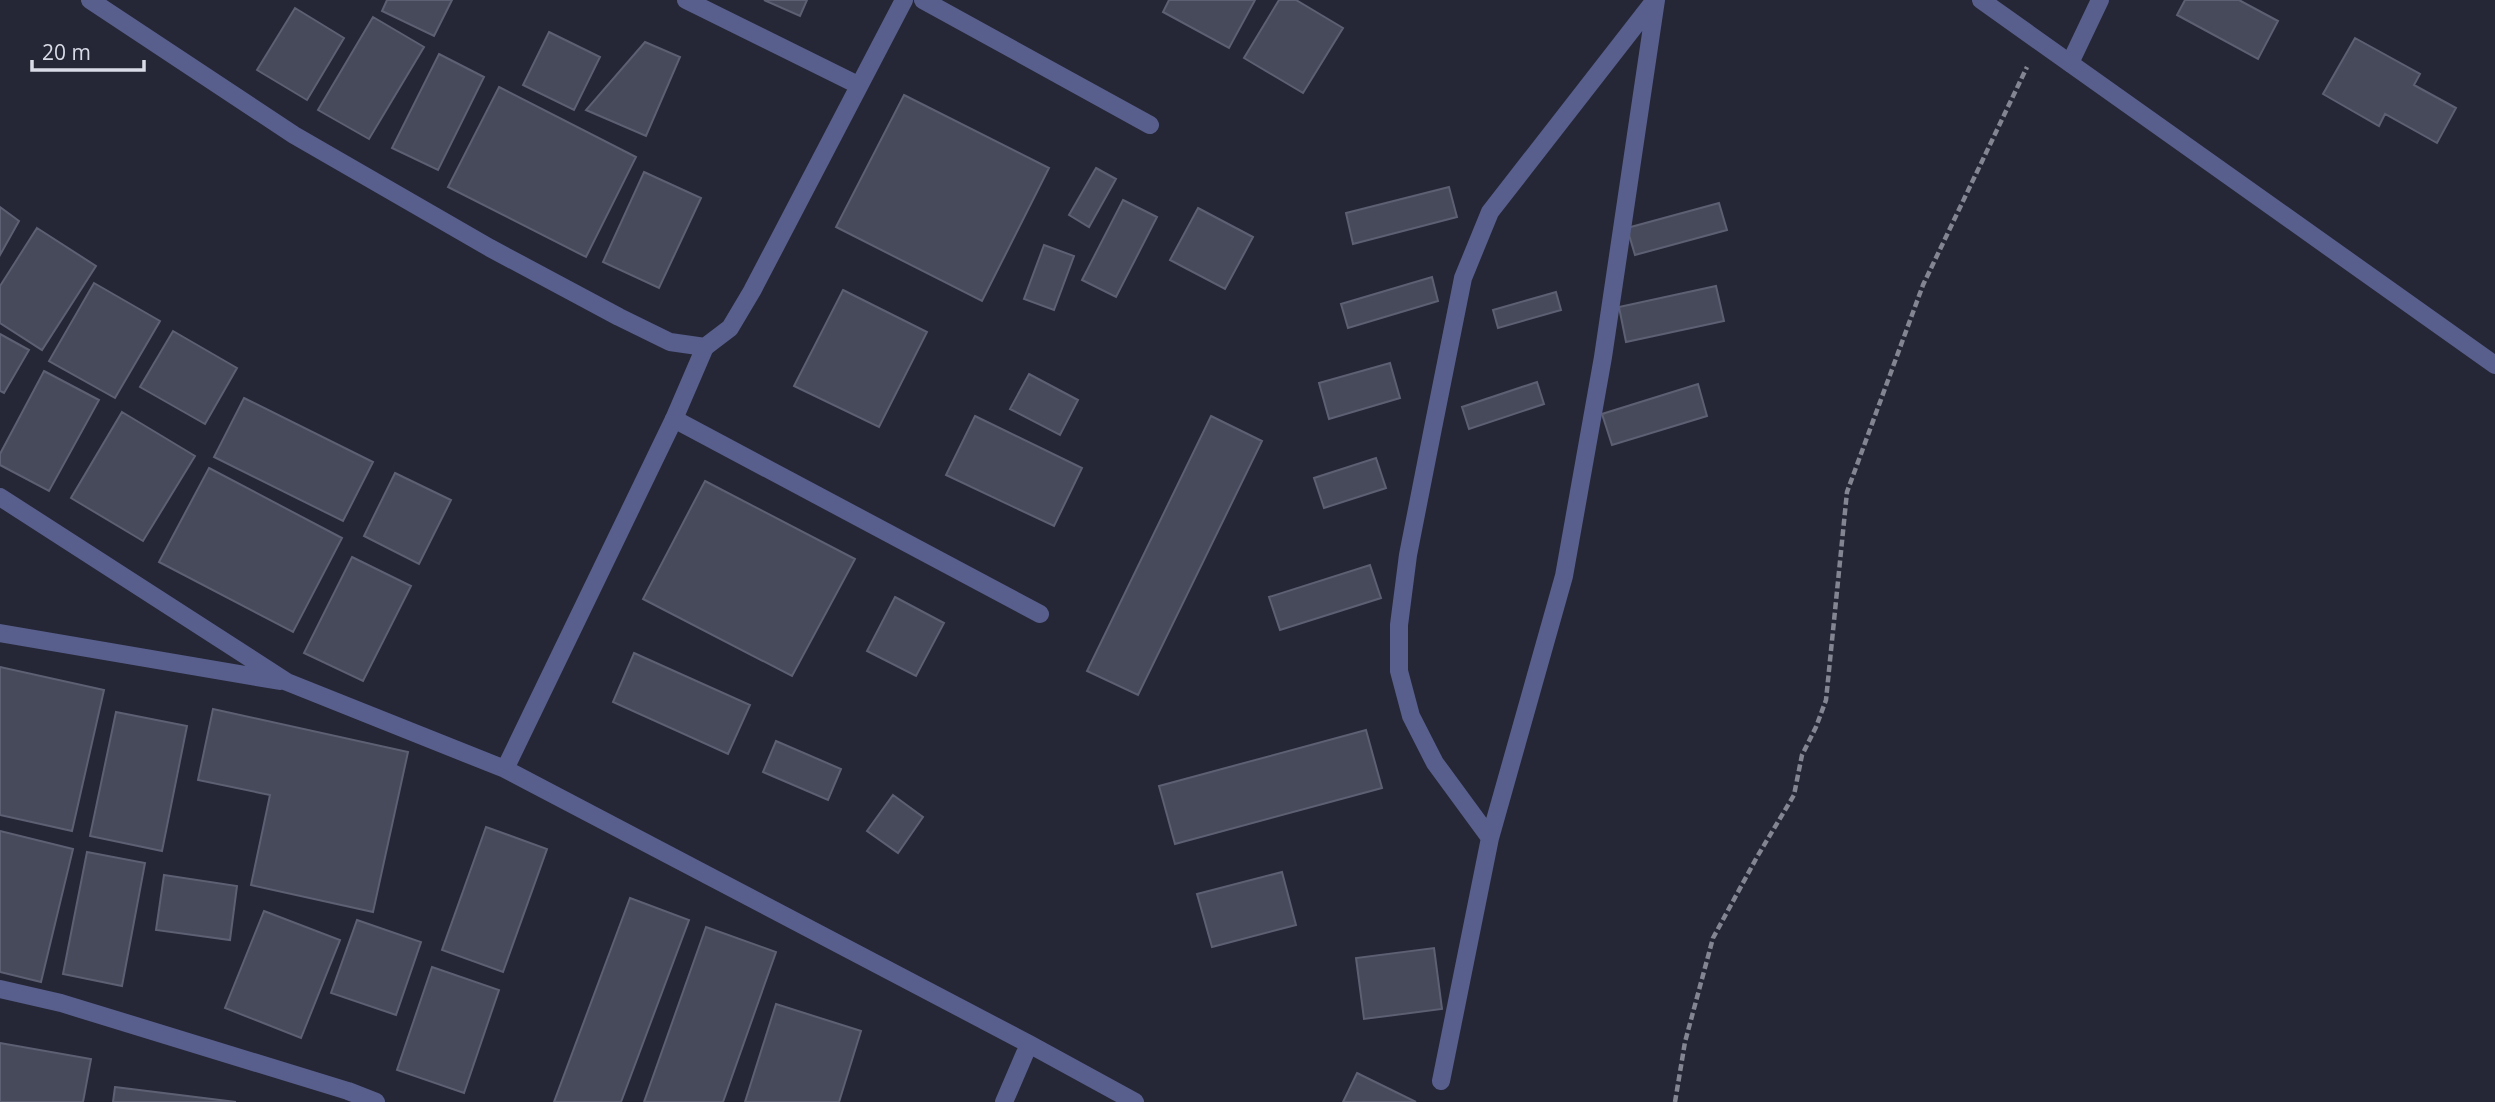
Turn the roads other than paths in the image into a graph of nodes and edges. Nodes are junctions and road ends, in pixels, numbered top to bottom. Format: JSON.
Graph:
{"nodes":[{"id":1,"x":90,"y":0,"type":"edge"},
{"id":2,"x":686,"y":0,"type":"edge"},
{"id":3,"x":904,"y":0,"type":"edge"},
{"id":4,"x":923,"y":0,"type":"edge"},
{"id":5,"x":1656,"y":0,"type":"edge"},
{"id":6,"x":1981,"y":0,"type":"edge"},
{"id":7,"x":2100,"y":0,"type":"edge"},
{"id":8,"x":2070,"y":63,"type":"junction"},
{"id":9,"x":858,"y":85,"type":"junction"},
{"id":10,"x":1150,"y":125,"type":"dead end"},
{"id":11,"x":705,"y":347,"type":"junction"},
{"id":12,"x":2495,"y":365,"type":"edge"},
{"id":13,"x":674,"y":419,"type":"junction"},
{"id":14,"x":0,"y":497,"type":"edge"},
{"id":15,"x":1040,"y":614,"type":"dead end"},
{"id":16,"x":0,"y":633,"type":"edge"},
{"id":17,"x":287,"y":682,"type":"junction"},
{"id":18,"x":505,"y":769,"type":"junction"},
{"id":19,"x":1490,"y":838,"type":"junction"},
{"id":20,"x":0,"y":989,"type":"edge"},
{"id":21,"x":1029,"y":1044,"type":"junction"},
{"id":22,"x":1441,"y":1081,"type":"dead end"},
{"id":23,"x":376,"y":1102,"type":"edge"},
{"id":24,"x":1004,"y":1102,"type":"edge"},
{"id":25,"x":1135,"y":1102,"type":"edge"}],
"edges":[{"from":1,"to":11,"type":"street"},
{"from":2,"to":9,"type":"street"},
{"from":3,"to":9,"type":"street"},
{"from":4,"to":10,"type":"street"},
{"from":5,"to":19,"type":"street"},
{"from":5,"to":19,"type":"street"},
{"from":6,"to":8,"type":"street"},
{"from":7,"to":8,"type":"street"},
{"from":8,"to":12,"type":"street"},
{"from":9,"to":11,"type":"street"},
{"from":11,"to":13,"type":"street"},
{"from":13,"to":15,"type":"street"},
{"from":13,"to":18,"type":"street"},
{"from":14,"to":17,"type":"street"},
{"from":16,"to":17,"type":"street"},
{"from":17,"to":18,"type":"street"},
{"from":18,"to":21,"type":"street"},
{"from":19,"to":22,"type":"street"},
{"from":20,"to":23,"type":"street"},
{"from":21,"to":24,"type":"street"},
{"from":21,"to":25,"type":"street"}]}
